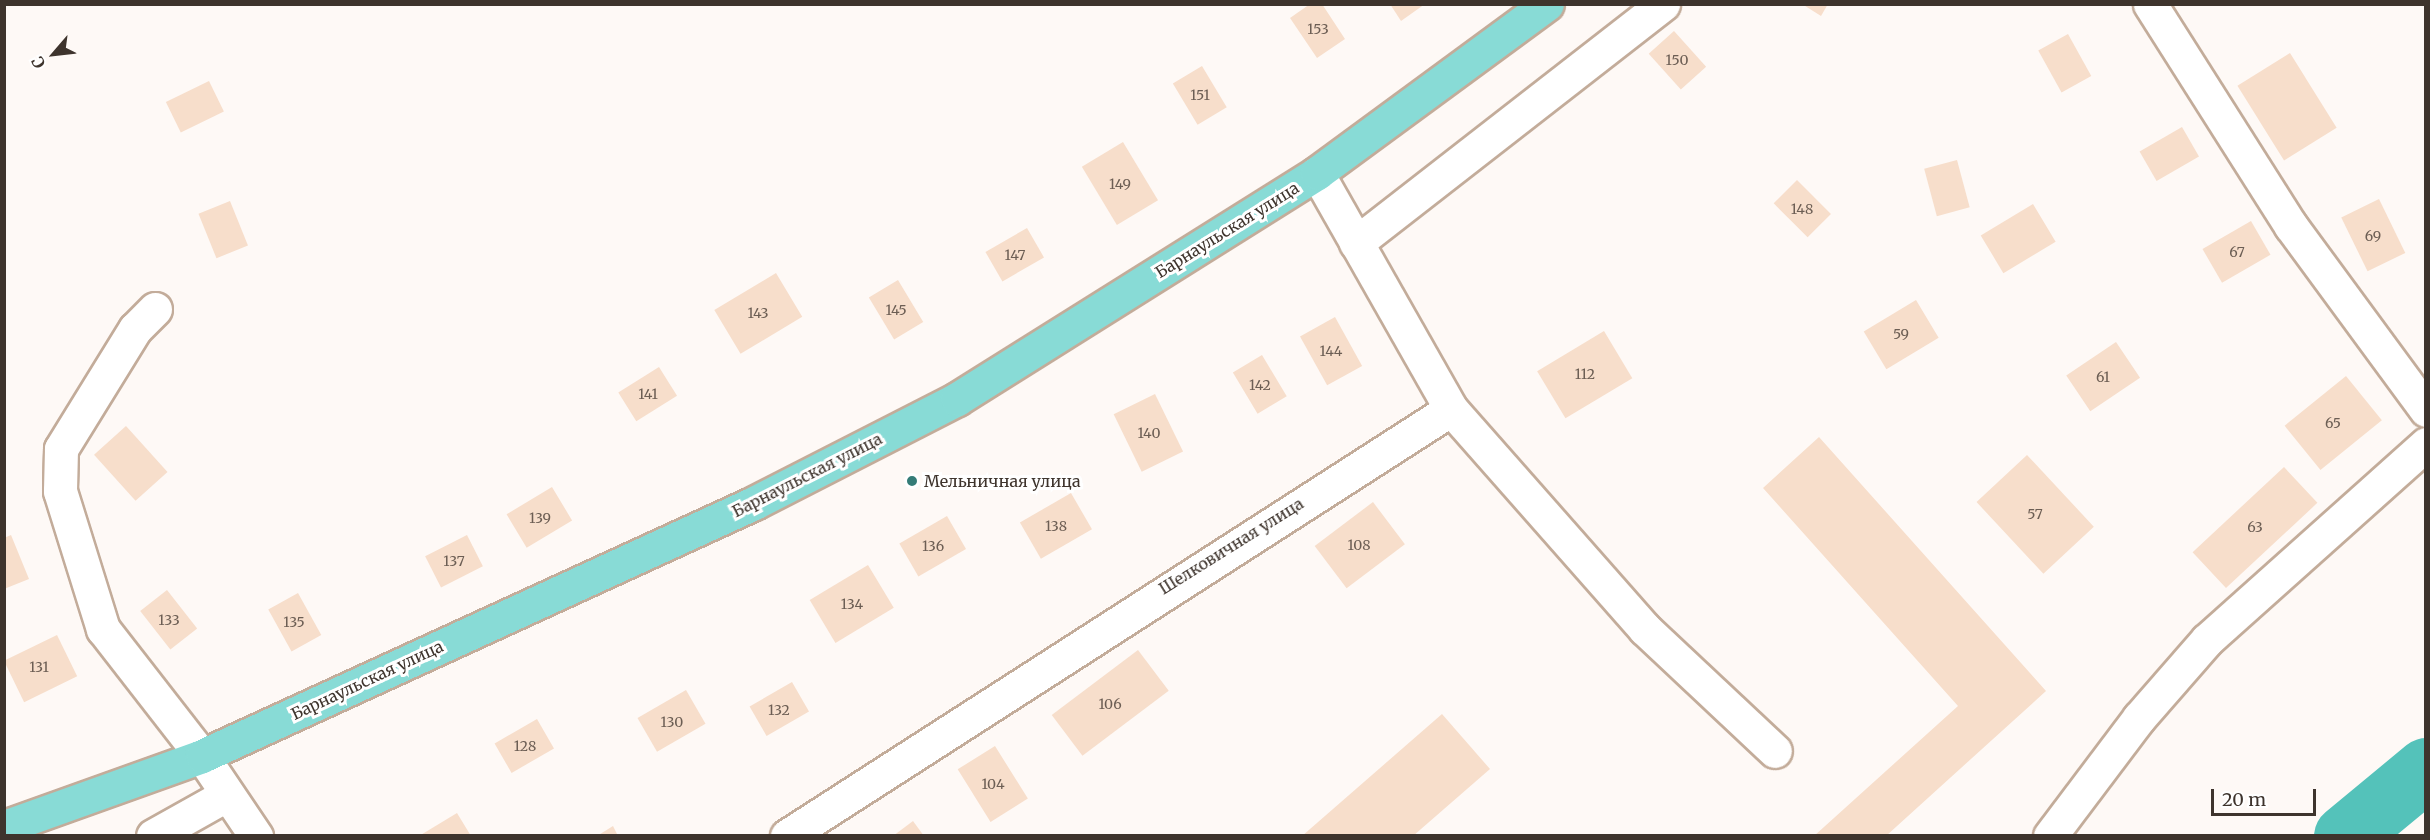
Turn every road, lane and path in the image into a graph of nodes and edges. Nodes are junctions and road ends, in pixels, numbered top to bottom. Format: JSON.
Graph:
{"nodes":[{"id":1,"x":1546,"y":4,"type":"edge"},
{"id":2,"x":1663,"y":4,"type":"edge"},
{"id":3,"x":2150,"y":4,"type":"edge"},
{"id":4,"x":1317,"y":173,"type":"junction"},
{"id":5,"x":1356,"y":243,"type":"junction"},
{"id":6,"x":155,"y":309,"type":"dead end"},
{"id":7,"x":1451,"y":409,"type":"junction"},
{"id":8,"x":2426,"y":410,"type":"edge"},
{"id":9,"x":2426,"y":444,"type":"edge"},
{"id":10,"x":1775,"y":751,"type":"dead end"},
{"id":11,"x":202,"y":756,"type":"junction"},
{"id":12,"x":226,"y":795,"type":"junction"},
{"id":13,"x":4,"y":827,"type":"edge"},
{"id":14,"x":153,"y":836,"type":"edge"},
{"id":15,"x":256,"y":836,"type":"edge"},
{"id":16,"x":786,"y":836,"type":"edge"},
{"id":17,"x":2050,"y":836,"type":"edge"}],
"edges":[{"from":1,"to":4,"type":"main road","name":"Барнаульская улица"},
{"from":2,"to":5,"type":"street"},
{"from":3,"to":8,"type":"street"},
{"from":4,"to":5,"type":"street"},
{"from":4,"to":11,"type":"main road","name":"Барнаульская улица"},
{"from":5,"to":7,"type":"street"},
{"from":6,"to":11,"type":"street"},
{"from":7,"to":10,"type":"street"},
{"from":7,"to":16,"type":"street","name":"Шелковичная улица"},
{"from":9,"to":17,"type":"street"},
{"from":11,"to":12,"type":"street"},
{"from":11,"to":13,"type":"main road","name":"Барнаульская улица"},
{"from":12,"to":14,"type":"street"},
{"from":12,"to":15,"type":"street"}]}
